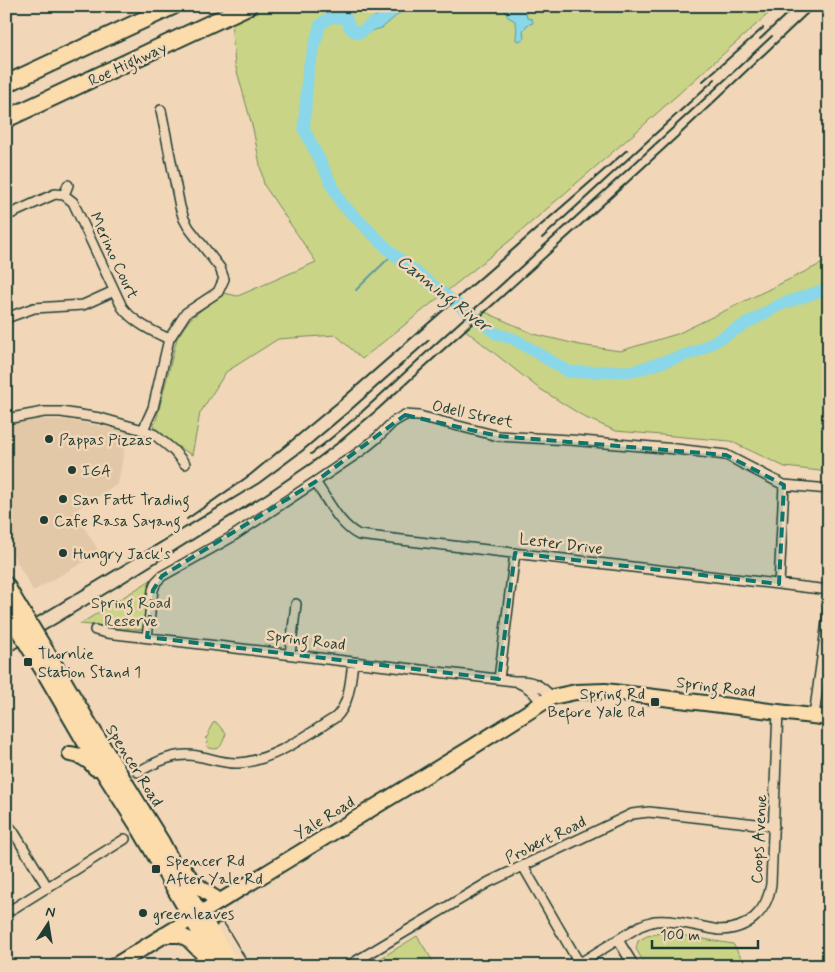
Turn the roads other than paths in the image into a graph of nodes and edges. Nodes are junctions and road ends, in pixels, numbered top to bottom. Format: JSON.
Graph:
{"nodes":[{"id":1,"x":173,"y":6,"type":"edge"},
{"id":2,"x":248,"y":6,"type":"edge"},
{"id":3,"x":6,"y":84,"type":"edge"},
{"id":4,"x":161,"y":110,"type":"dead end"},
{"id":5,"x":6,"y":119,"type":"edge"},
{"id":6,"x":68,"y":185,"type":"dead end"},
{"id":7,"x":64,"y":195,"type":"junction"},
{"id":8,"x":6,"y":216,"type":"edge"},
{"id":9,"x":114,"y":292,"type":"junction"},
{"id":10,"x":6,"y":318,"type":"edge"},
{"id":11,"x":169,"y":339,"type":"junction"},
{"id":12,"x":6,"y":419,"type":"edge"},
{"id":13,"x":143,"y":430,"type":"junction"},
{"id":14,"x":184,"y":464,"type":"dead end"},
{"id":15,"x":315,"y":482,"type":"junction"},
{"id":16,"x":784,"y":485,"type":"junction"},
{"id":17,"x":829,"y":489,"type":"edge"},
{"id":18,"x":514,"y":553,"type":"junction"},
{"id":19,"x":6,"y":584,"type":"edge"},
{"id":20,"x":778,"y":584,"type":"junction"},
{"id":21,"x":829,"y":590,"type":"edge"},
{"id":22,"x":296,"y":604,"type":"dead end"},
{"id":23,"x":12,"y":606,"type":"edge"},
{"id":24,"x":829,"y":607,"type":"edge"},
{"id":25,"x":95,"y":630,"type":"dead end"},
{"id":26,"x":147,"y":637,"type":"junction"},
{"id":27,"x":290,"y":654,"type":"junction"},
{"id":28,"x":353,"y":662,"type":"junction"},
{"id":29,"x":50,"y":671,"type":"junction"},
{"id":30,"x":499,"y":679,"type":"junction"},
{"id":31,"x":547,"y":700,"type":"junction"},
{"id":32,"x":778,"y":711,"type":"junction"},
{"id":33,"x":814,"y":716,"type":"junction"},
{"id":34,"x":829,"y":718,"type":"edge"},
{"id":35,"x":70,"y":754,"type":"dead end"},
{"id":36,"x":138,"y":772,"type":"dead end"},
{"id":37,"x":130,"y":814,"type":"junction"},
{"id":38,"x":6,"y":823,"type":"edge"},
{"id":39,"x":774,"y":826,"type":"junction"},
{"id":40,"x":125,"y":839,"type":"dead end"},
{"id":41,"x":162,"y":842,"type":"junction"},
{"id":42,"x":523,"y":866,"type":"junction"},
{"id":43,"x":48,"y":888,"type":"junction"},
{"id":44,"x":220,"y":901,"type":"junction"},
{"id":45,"x":6,"y":913,"type":"edge"},
{"id":46,"x":196,"y":916,"type":"junction"},
{"id":47,"x":221,"y":928,"type":"dead end"},
{"id":48,"x":164,"y":935,"type":"junction"},
{"id":49,"x":618,"y":940,"type":"junction"},
{"id":50,"x":577,"y":964,"type":"edge"},
{"id":51,"x":114,"y":966,"type":"edge"},
{"id":52,"x":213,"y":966,"type":"edge"},
{"id":53,"x":219,"y":966,"type":"edge"},
{"id":54,"x":232,"y":966,"type":"edge"},
{"id":55,"x":244,"y":966,"type":"edge"},
{"id":56,"x":348,"y":966,"type":"edge"},
{"id":57,"x":634,"y":966,"type":"edge"}],
"edges":[{"from":1,"to":3,"type":"highway","name":"Roe Highway"},
{"from":2,"to":5,"type":"highway","name":"Roe Highway"},
{"from":4,"to":11,"type":"street"},
{"from":6,"to":7,"type":"street"},
{"from":7,"to":8,"type":"street"},
{"from":7,"to":9,"type":"street","name":"Merino Court"},
{"from":9,"to":10,"type":"street"},
{"from":9,"to":11,"type":"street","name":"Merino Court"},
{"from":11,"to":13,"type":"street"},
{"from":12,"to":13,"type":"street"},
{"from":13,"to":14,"type":"street"},
{"from":15,"to":16,"type":"street","name":"Odell Street"},
{"from":15,"to":18,"type":"street","name":"Lester Drive"},
{"from":15,"to":26,"type":"street","name":"Odell Street"},
{"from":16,"to":17,"type":"street"},
{"from":16,"to":20,"type":"street"},
{"from":18,"to":20,"type":"street","name":"Lester Drive"},
{"from":18,"to":30,"type":"street"},
{"from":19,"to":23,"type":"main road","name":"Spencer Road"},
{"from":20,"to":21,"type":"street","name":"Lester Drive"},
{"from":22,"to":27,"type":"street"},
{"from":23,"to":29,"type":"main road","name":"Spencer Road","bridge":true},
{"from":24,"to":33,"type":"street"},
{"from":25,"to":26,"type":"street","name":"Spring Road"},
{"from":26,"to":27,"type":"street","name":"Spring Road"},
{"from":27,"to":28,"type":"street","name":"Spring Road"},
{"from":28,"to":30,"type":"street","name":"Spring Road"},
{"from":28,"to":36,"type":"street"},
{"from":29,"to":37,"type":"main road","name":"Spencer Road"},
{"from":29,"to":41,"type":"main road","name":"Spencer Road"},
{"from":30,"to":31,"type":"street","name":"Spring Road"},
{"from":31,"to":32,"type":"main road","name":"Spring Road"},
{"from":31,"to":44,"type":"main road","name":"Yale Road"},
{"from":32,"to":33,"type":"main road","name":"Spring Road"},
{"from":32,"to":39,"type":"street","name":"Coops Avenue"},
{"from":33,"to":34,"type":"main road","name":"Spring Road"},
{"from":35,"to":37,"type":"main road"},
{"from":37,"to":46,"type":"main road","name":"Spencer Road"},
{"from":38,"to":43,"type":"street"},
{"from":39,"to":42,"type":"street","name":"Probert Road"},
{"from":39,"to":49,"type":"street","name":"Coops Avenue"},
{"from":40,"to":43,"type":"street"},
{"from":41,"to":44,"type":"main road"},
{"from":41,"to":46,"type":"main road","name":"Spencer Road"},
{"from":42,"to":50,"type":"street"},
{"from":42,"to":56,"type":"street","name":"Probert Road"},
{"from":43,"to":45,"type":"street"},
{"from":44,"to":46,"type":"main road","name":"Yale Road"},
{"from":46,"to":48,"type":"main road","name":"Yale Road"},
{"from":46,"to":53,"type":"main road","name":"Spencer Road"},
{"from":46,"to":54,"type":"main road","name":"Spencer Road"},
{"from":47,"to":55,"type":"street"},
{"from":48,"to":51,"type":"main road","name":"Yale Road"},
{"from":48,"to":52,"type":"main road"},
{"from":49,"to":50,"type":"street","name":"Coops Avenue"},
{"from":49,"to":57,"type":"street"}]}
